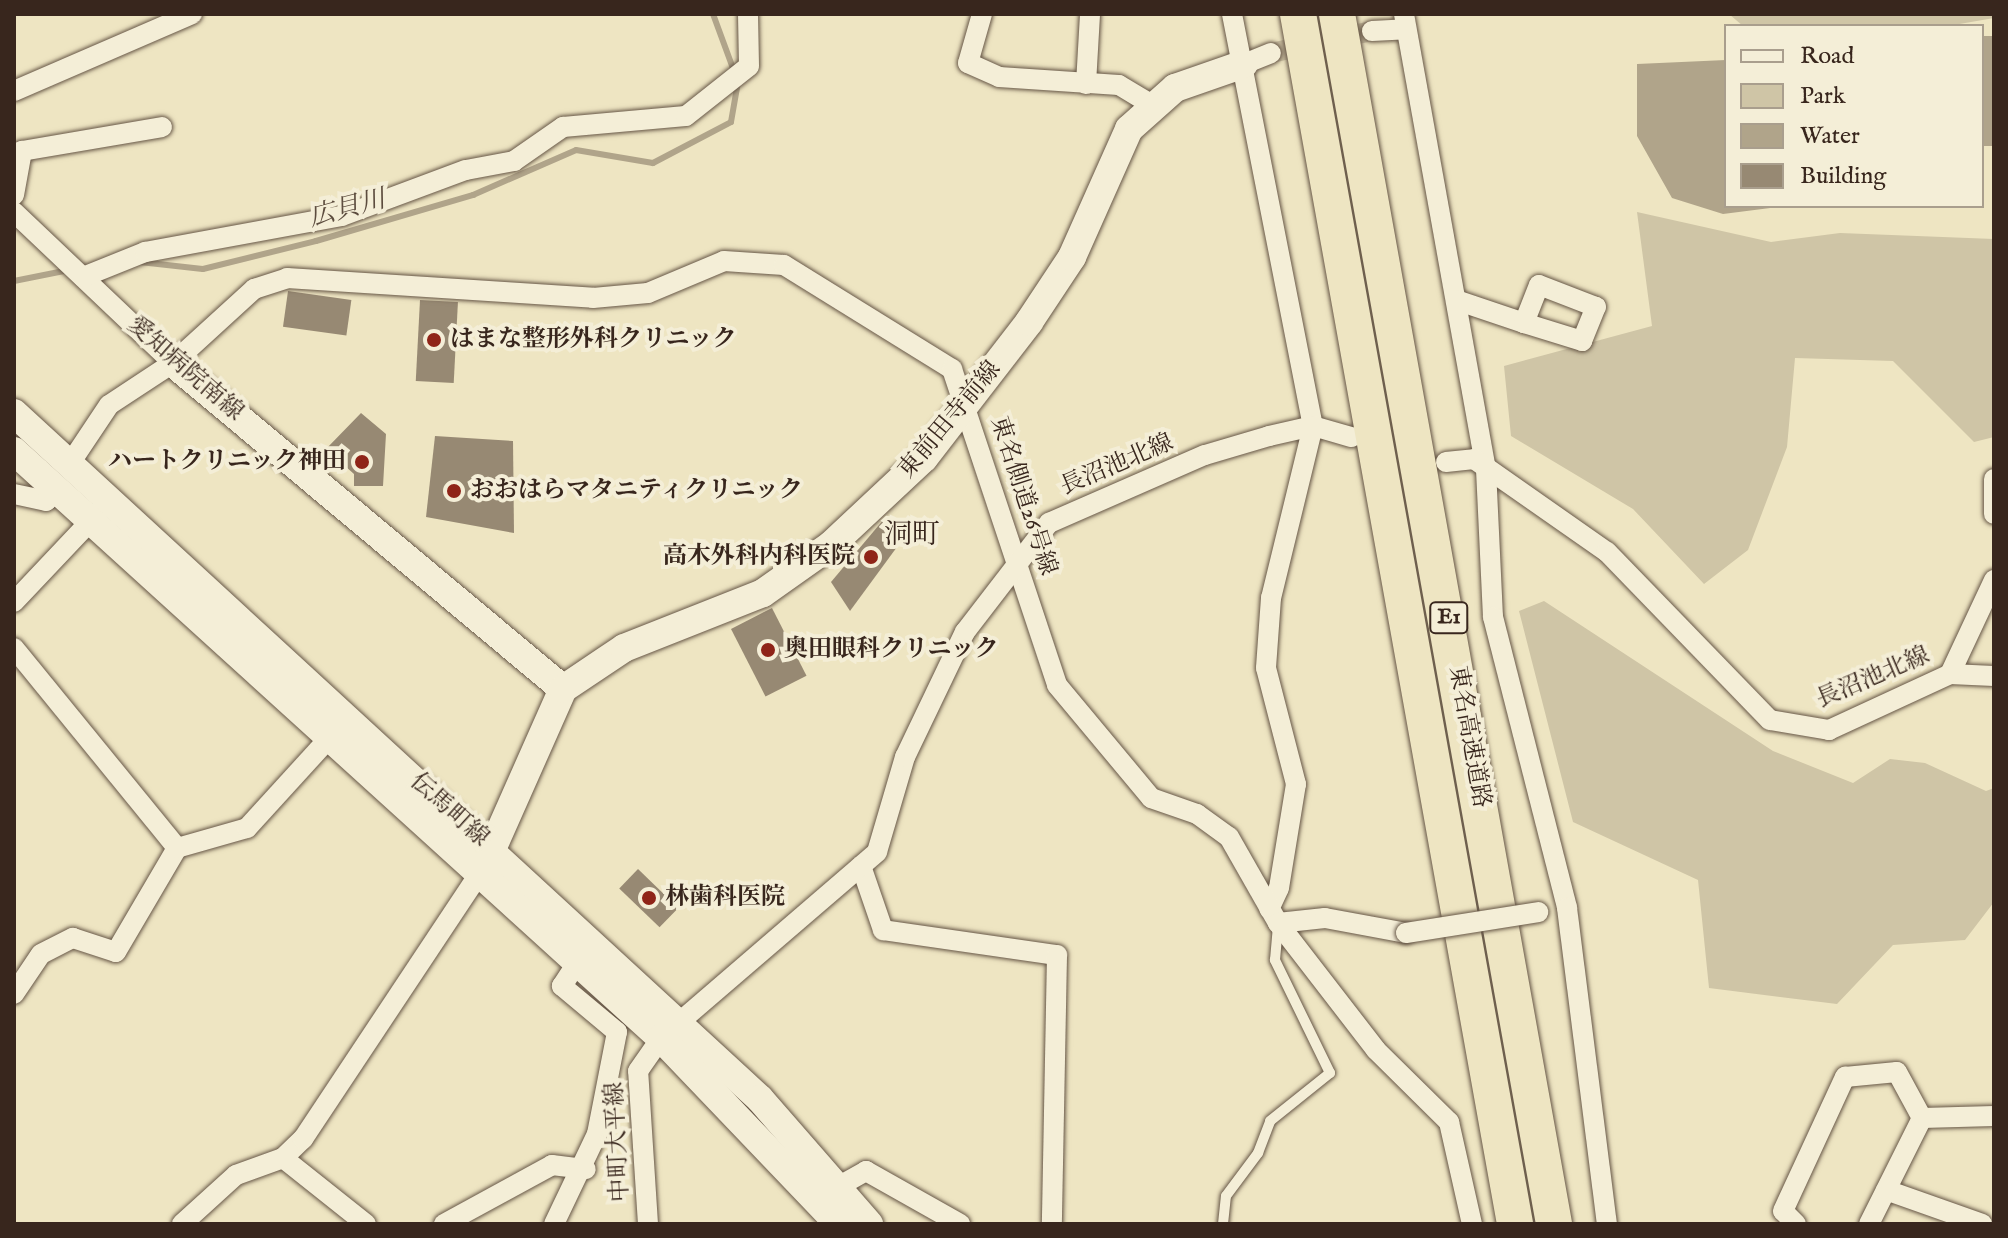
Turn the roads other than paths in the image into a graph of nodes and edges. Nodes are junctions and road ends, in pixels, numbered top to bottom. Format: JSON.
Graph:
{"nodes":[{"id":1,"x":192,"y":14,"type":"edge"},
{"id":2,"x":748,"y":14,"type":"edge"},
{"id":3,"x":982,"y":14,"type":"edge"},
{"id":4,"x":1090,"y":14,"type":"edge"},
{"id":5,"x":1232,"y":14,"type":"edge"},
{"id":6,"x":1298,"y":14,"type":"edge"},
{"id":7,"x":1337,"y":14,"type":"edge"},
{"id":8,"x":1405,"y":22,"type":"edge"},
{"id":9,"x":1372,"y":31,"type":"tunnel mouth"},
{"id":10,"x":1271,"y":53,"type":"tunnel mouth"},
{"id":11,"x":1244,"y":64,"type":"junction"},
{"id":12,"x":1086,"y":84,"type":"junction"},
{"id":13,"x":14,"y":91,"type":"edge"},
{"id":14,"x":1154,"y":106,"type":"junction"},
{"id":15,"x":162,"y":127,"type":"dead end"},
{"id":16,"x":14,"y":195,"type":"edge"},
{"id":17,"x":14,"y":212,"type":"edge"},
{"id":18,"x":83,"y":277,"type":"junction"},
{"id":19,"x":1456,"y":300,"type":"junction"},
{"id":20,"x":1524,"y":323,"type":"dead end"},
{"id":21,"x":173,"y":363,"type":"junction"},
{"id":22,"x":966,"y":405,"type":"junction"},
{"id":23,"x":14,"y":413,"type":"edge"},
{"id":24,"x":1313,"y":426,"type":"junction"},
{"id":25,"x":1351,"y":437,"type":"dead end"},
{"id":26,"x":14,"y":451,"type":"edge"},
{"id":27,"x":1446,"y":462,"type":"dead end"},
{"id":28,"x":1486,"y":469,"type":"junction"},
{"id":29,"x":63,"y":478,"type":"junction"},
{"id":30,"x":1994,"y":479,"type":"edge"},
{"id":31,"x":14,"y":494,"type":"edge"},
{"id":32,"x":109,"y":497,"type":"junction"},
{"id":33,"x":1994,"y":514,"type":"edge"},
{"id":34,"x":92,"y":523,"type":"junction"},
{"id":35,"x":1019,"y":556,"type":"junction"},
{"id":36,"x":1994,"y":580,"type":"edge"},
{"id":37,"x":14,"y":602,"type":"edge"},
{"id":38,"x":14,"y":648,"type":"edge"},
{"id":39,"x":1950,"y":674,"type":"junction"},
{"id":40,"x":1994,"y":676,"type":"edge"},
{"id":41,"x":563,"y":689,"type":"junction"},
{"id":42,"x":330,"y":737,"type":"junction"},
{"id":43,"x":177,"y":848,"type":"junction"},
{"id":44,"x":487,"y":861,"type":"junction"},
{"id":45,"x":861,"y":866,"type":"junction"},
{"id":46,"x":1567,"y":908,"type":"junction"},
{"id":47,"x":1273,"y":916,"type":"junction"},
{"id":48,"x":577,"y":963,"type":"junction"},
{"id":49,"x":14,"y":994,"type":"edge"},
{"id":50,"x":669,"y":1030,"type":"junction"},
{"id":51,"x":1994,"y":1116,"type":"edge"},
{"id":52,"x":1922,"y":1118,"type":"junction"},
{"id":53,"x":283,"y":1158,"type":"junction"},
{"id":54,"x":586,"y":1169,"type":"junction"},
{"id":55,"x":1886,"y":1190,"type":"junction"},
{"id":56,"x":827,"y":1193,"type":"junction"},
{"id":57,"x":182,"y":1224,"type":"edge"},
{"id":58,"x":366,"y":1224,"type":"edge"},
{"id":59,"x":444,"y":1224,"type":"edge"},
{"id":60,"x":554,"y":1224,"type":"edge"},
{"id":61,"x":648,"y":1224,"type":"edge"},
{"id":62,"x":839,"y":1224,"type":"edge"},
{"id":63,"x":869,"y":1224,"type":"edge"},
{"id":64,"x":960,"y":1224,"type":"edge"},
{"id":65,"x":1052,"y":1224,"type":"edge"},
{"id":66,"x":1223,"y":1224,"type":"edge"},
{"id":67,"x":1472,"y":1224,"type":"edge"},
{"id":68,"x":1515,"y":1224,"type":"edge"},
{"id":69,"x":1554,"y":1224,"type":"edge"},
{"id":70,"x":1607,"y":1224,"type":"edge"},
{"id":71,"x":1796,"y":1224,"type":"edge"},
{"id":72,"x":1869,"y":1224,"type":"edge"},
{"id":73,"x":1982,"y":1224,"type":"edge"}],
"edges":[{"from":1,"to":13,"type":"street"},
{"from":2,"to":18,"type":"street"},
{"from":3,"to":12,"type":"street"},
{"from":4,"to":12,"type":"street"},
{"from":5,"to":11,"type":"street"},
{"from":6,"to":68,"type":"highway","name":"東名高速道路","number":"E1"},
{"from":7,"to":69,"type":"highway","name":"東名高速道路","number":"E1"},
{"from":8,"to":9,"type":"street"},
{"from":8,"to":19,"type":"street"},
{"from":10,"to":11,"type":"street"},
{"from":11,"to":14,"type":"street","name":"東前田寺前線"},
{"from":11,"to":24,"type":"street"},
{"from":12,"to":14,"type":"street"},
{"from":14,"to":22,"type":"street","name":"東前田寺前線"},
{"from":15,"to":16,"type":"street"},
{"from":17,"to":18,"type":"street","name":"愛知病院南線"},
{"from":18,"to":21,"type":"street","name":"愛知病院南線"},
{"from":19,"to":20,"type":"street"},
{"from":19,"to":28,"type":"street"},
{"from":21,"to":22,"type":"street","name":"東名側道26号線"},
{"from":21,"to":29,"type":"street","name":"東名側道26号線"},
{"from":21,"to":41,"type":"street","name":"愛知病院南線"},
{"from":22,"to":35,"type":"street","name":"東名側道26号線"},
{"from":22,"to":41,"type":"street","name":"東前田寺前線"},
{"from":23,"to":29,"type":"street","name":"伝馬町線"},
{"from":24,"to":25,"type":"street"},
{"from":24,"to":35,"type":"street","name":"長沼池北線"},
{"from":24,"to":47,"type":"street"},
{"from":26,"to":29,"type":"street","name":"伝馬町線"},
{"from":27,"to":28,"type":"street"},
{"from":28,"to":39,"type":"street","name":"長沼池北線"},
{"from":28,"to":46,"type":"street"},
{"from":29,"to":31,"type":"street"},
{"from":29,"to":32,"type":"street","name":"伝馬町線"},
{"from":29,"to":34,"type":"street","name":"伝馬町線"},
{"from":30,"to":33,"type":"street"},
{"from":32,"to":34,"type":"street"},
{"from":32,"to":44,"type":"street","name":"伝馬町線"},
{"from":34,"to":37,"type":"street"},
{"from":34,"to":42,"type":"street","name":"伝馬町線"},
{"from":35,"to":45,"type":"street","name":"長沼池北線"},
{"from":35,"to":47,"type":"street","name":"東名側道26号線"},
{"from":36,"to":39,"type":"street"},
{"from":38,"to":43,"type":"street"},
{"from":39,"to":40,"type":"street","name":"長沼池北線"},
{"from":41,"to":44,"type":"street"},
{"from":42,"to":43,"type":"street"},
{"from":42,"to":44,"type":"street","name":"伝馬町線"},
{"from":43,"to":49,"type":"street"},
{"from":44,"to":48,"type":"street","name":"伝馬町線"},
{"from":44,"to":50,"type":"street","name":"伝馬町線"},
{"from":44,"to":53,"type":"street"},
{"from":45,"to":50,"type":"street","name":"長沼池北線"},
{"from":45,"to":65,"type":"street"},
{"from":46,"to":47,"type":"street","bridge":true},
{"from":46,"to":70,"type":"street"},
{"from":47,"to":66,"type":"lane"},
{"from":47,"to":67,"type":"street","name":"東名側道26号線"},
{"from":48,"to":50,"type":"street","name":"伝馬町線"},
{"from":48,"to":54,"type":"street"},
{"from":50,"to":56,"type":"street","name":"伝馬町線"},
{"from":50,"to":61,"type":"street","name":"中町大平線"},
{"from":51,"to":52,"type":"street"},
{"from":52,"to":55,"type":"street"},
{"from":52,"to":71,"type":"street"},
{"from":53,"to":57,"type":"street"},
{"from":53,"to":58,"type":"street"},
{"from":54,"to":59,"type":"street"},
{"from":54,"to":60,"type":"street"},
{"from":55,"to":72,"type":"street"},
{"from":55,"to":73,"type":"street"},
{"from":56,"to":62,"type":"street","name":"伝馬町線"},
{"from":56,"to":63,"type":"street","name":"伝馬町線"},
{"from":56,"to":64,"type":"street"}]}
